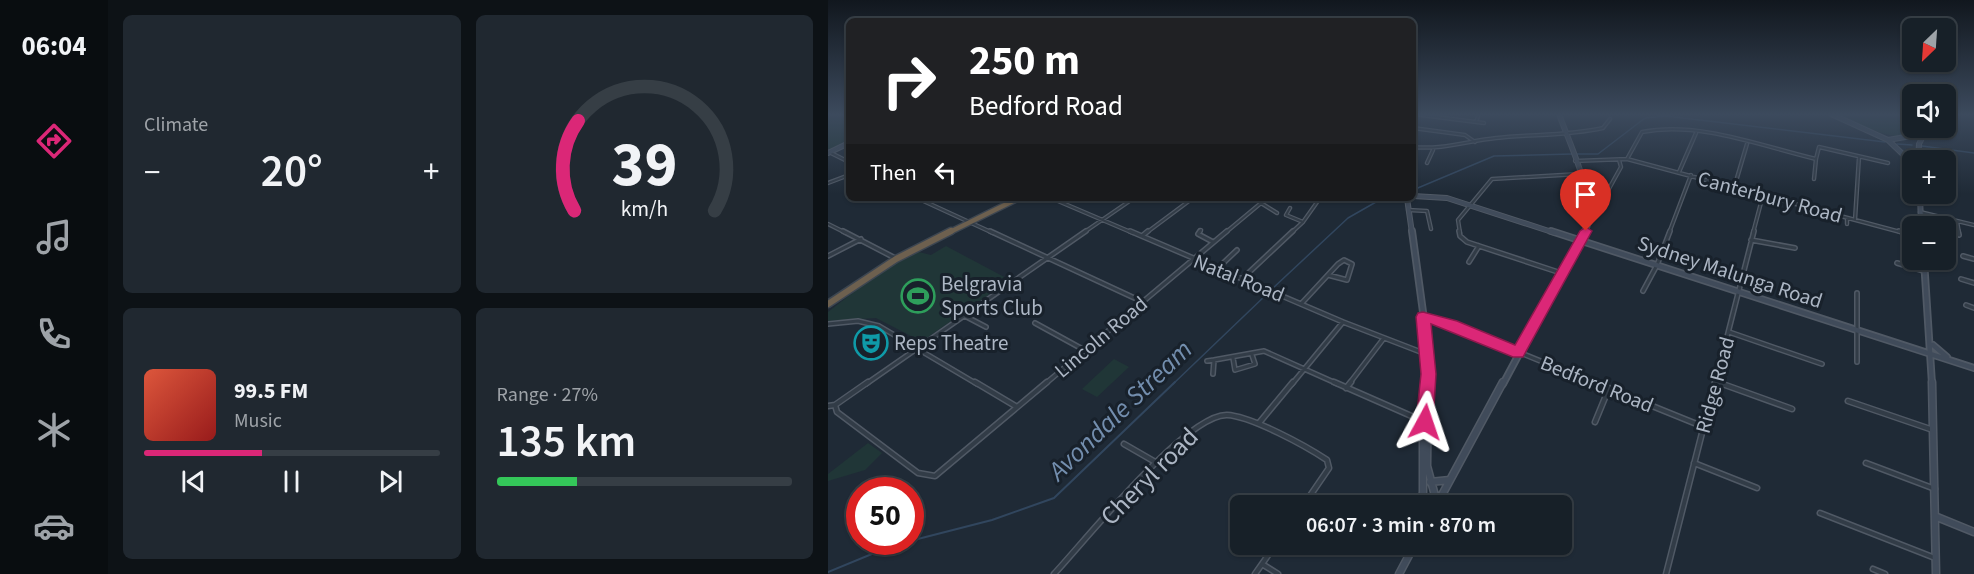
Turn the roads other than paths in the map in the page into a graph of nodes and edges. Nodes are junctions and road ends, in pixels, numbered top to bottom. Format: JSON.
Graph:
{"nodes":[{"id":1,"x":1482,"y":141,"type":"edge"},
{"id":2,"x":1567,"y":141,"type":"edge"},
{"id":3,"x":1636,"y":141,"type":"edge"},
{"id":4,"x":1693,"y":141,"type":"edge"},
{"id":5,"x":1732,"y":141,"type":"edge"},
{"id":6,"x":1889,"y":141,"type":"edge"},
{"id":7,"x":1475,"y":142,"type":"joint"},
{"id":8,"x":846,"y":144,"type":"edge"},
{"id":9,"x":1747,"y":144,"type":"junction"},
{"id":10,"x":1416,"y":147,"type":"edge"},
{"id":11,"x":1433,"y":150,"type":"junction"},
{"id":12,"x":829,"y":153,"type":"edge"},
{"id":13,"x":1902,"y":153,"type":"edge"},
{"id":14,"x":1573,"y":156,"type":"junction"},
{"id":15,"x":1859,"y":157,"type":"junction"},
{"id":16,"x":1627,"y":159,"type":"junction"},
{"id":17,"x":1816,"y":159,"type":"junction"},
{"id":18,"x":1619,"y":160,"type":"junction"},
{"id":19,"x":846,"y":161,"type":"edge"},
{"id":20,"x":1888,"y":163,"type":"dead end"},
{"id":21,"x":1427,"y":164,"type":"dead end"},
{"id":22,"x":1679,"y":172,"type":"junction"},
{"id":23,"x":1579,"y":174,"type":"junction"},
{"id":24,"x":1691,"y":175,"type":"junction"},
{"id":25,"x":846,"y":176,"type":"edge"},
{"id":26,"x":1814,"y":179,"type":"dead end"},
{"id":27,"x":828,"y":183,"type":"edge"},
{"id":28,"x":1734,"y":188,"type":"junction"},
{"id":29,"x":1587,"y":195,"type":"junction"},
{"id":30,"x":1604,"y":195,"type":"junction"},
{"id":31,"x":1763,"y":195,"type":"junction"},
{"id":32,"x":1416,"y":196,"type":"edge"},
{"id":33,"x":923,"y":201,"type":"edge"},
{"id":34,"x":1013,"y":201,"type":"edge"},
{"id":35,"x":1059,"y":201,"type":"edge"},
{"id":36,"x":1130,"y":201,"type":"edge"},
{"id":37,"x":1189,"y":201,"type":"edge"},
{"id":38,"x":1263,"y":201,"type":"edge"},
{"id":39,"x":1318,"y":201,"type":"edge"},
{"id":40,"x":1407,"y":201,"type":"edge"},
{"id":41,"x":1261,"y":203,"type":"junction"},
{"id":42,"x":1920,"y":204,"type":"edge"},
{"id":43,"x":1469,"y":205,"type":"junction"},
{"id":44,"x":1290,"y":208,"type":"dead end"},
{"id":45,"x":1408,"y":210,"type":"junction"},
{"id":46,"x":1920,"y":212,"type":"junction"},
{"id":47,"x":1277,"y":213,"type":"dead end"},
{"id":48,"x":1921,"y":216,"type":"edge"},
{"id":49,"x":1847,"y":218,"type":"junction"},
{"id":50,"x":1104,"y":219,"type":"junction"},
{"id":51,"x":1855,"y":220,"type":"junction"},
{"id":52,"x":1957,"y":221,"type":"junction"},
{"id":53,"x":1303,"y":222,"type":"junction"},
{"id":54,"x":968,"y":223,"type":"junction"},
{"id":55,"x":1590,"y":223,"type":"junction"},
{"id":56,"x":828,"y":224,"type":"edge"},
{"id":57,"x":1847,"y":224,"type":"dead end"},
{"id":58,"x":1974,"y":225,"type":"edge"},
{"id":59,"x":1431,"y":229,"type":"dead end"},
{"id":60,"x":1201,"y":230,"type":"dead end"},
{"id":61,"x":1902,"y":232,"type":"edge"},
{"id":62,"x":1959,"y":235,"type":"dead end"},
{"id":63,"x":1142,"y":237,"type":"junction"},
{"id":64,"x":862,"y":239,"type":"junction"},
{"id":65,"x":1751,"y":240,"type":"junction"},
{"id":66,"x":1581,"y":241,"type":"junction"},
{"id":67,"x":1214,"y":242,"type":"junction"},
{"id":68,"x":1479,"y":246,"type":"junction"},
{"id":69,"x":1796,"y":248,"type":"dead end"},
{"id":70,"x":1237,"y":250,"type":"dead end"},
{"id":71,"x":828,"y":256,"type":"edge"},
{"id":72,"x":1963,"y":256,"type":"dead end"},
{"id":73,"x":1048,"y":258,"type":"junction"},
{"id":74,"x":896,"y":259,"type":"junction"},
{"id":75,"x":1193,"y":259,"type":"junction"},
{"id":76,"x":1974,"y":259,"type":"edge"},
{"id":77,"x":1469,"y":262,"type":"dead end"},
{"id":78,"x":1897,"y":263,"type":"dead end"},
{"id":79,"x":1656,"y":266,"type":"junction"},
{"id":80,"x":1218,"y":268,"type":"junction"},
{"id":81,"x":1924,"y":271,"type":"joint"},
{"id":82,"x":1562,"y":273,"type":"junction"},
{"id":83,"x":1328,"y":275,"type":"junction"},
{"id":84,"x":1243,"y":278,"type":"junction"},
{"id":85,"x":1961,"y":279,"type":"dead end"},
{"id":86,"x":1974,"y":283,"type":"edge"},
{"id":87,"x":1642,"y":291,"type":"dead end"},
{"id":88,"x":1739,"y":292,"type":"junction"},
{"id":89,"x":1857,"y":294,"type":"dead end"},
{"id":90,"x":1143,"y":302,"type":"junction"},
{"id":91,"x":828,"y":304,"type":"edge"},
{"id":92,"x":1301,"y":304,"type":"junction"},
{"id":93,"x":1966,"y":305,"type":"dead end"},
{"id":94,"x":1974,"y":308,"type":"edge"},
{"id":95,"x":965,"y":316,"type":"junction"},
{"id":96,"x":1423,"y":317,"type":"junction"},
{"id":97,"x":1343,"y":322,"type":"junction"},
{"id":98,"x":1035,"y":323,"type":"dead end"},
{"id":99,"x":828,"y":324,"type":"edge"},
{"id":100,"x":986,"y":327,"type":"dead end"},
{"id":101,"x":1858,"y":331,"type":"junction"},
{"id":102,"x":1729,"y":332,"type":"junction"},
{"id":103,"x":1384,"y":338,"type":"junction"},
{"id":104,"x":1931,"y":343,"type":"junction"},
{"id":105,"x":919,"y":349,"type":"junction"},
{"id":106,"x":1086,"y":351,"type":"junction"},
{"id":107,"x":1518,"y":352,"type":"junction"},
{"id":108,"x":1428,"y":354,"type":"junction"},
{"id":109,"x":1252,"y":355,"type":"junction"},
{"id":110,"x":1932,"y":355,"type":"junction"},
{"id":111,"x":1233,"y":357,"type":"junction"},
{"id":112,"x":1214,"y":360,"type":"junction"},
{"id":113,"x":1207,"y":362,"type":"dead end"},
{"id":114,"x":1857,"y":362,"type":"dead end"},
{"id":115,"x":1955,"y":362,"type":"junction"},
{"id":116,"x":1822,"y":364,"type":"dead end"},
{"id":117,"x":1304,"y":368,"type":"junction"},
{"id":118,"x":1974,"y":368,"type":"edge"},
{"id":119,"x":1213,"y":374,"type":"dead end"},
{"id":120,"x":1717,"y":382,"type":"junction"},
{"id":121,"x":1346,"y":388,"type":"junction"},
{"id":122,"x":1609,"y":388,"type":"junction"},
{"id":123,"x":1848,"y":400,"type":"dead end"},
{"id":124,"x":835,"y":405,"type":"junction"},
{"id":125,"x":828,"y":406,"type":"edge"},
{"id":126,"x":1017,"y":407,"type":"junction"},
{"id":127,"x":1792,"y":410,"type":"dead end"},
{"id":128,"x":1425,"y":422,"type":"junction"},
{"id":129,"x":1595,"y":422,"type":"dead end"},
{"id":130,"x":1259,"y":423,"type":"junction"},
{"id":131,"x":1704,"y":427,"type":"junction"},
{"id":132,"x":1934,"y":430,"type":"junction"},
{"id":133,"x":1425,"y":437,"type":"junction"},
{"id":134,"x":1124,"y":444,"type":"dead end"},
{"id":135,"x":1866,"y":462,"type":"dead end"},
{"id":136,"x":1157,"y":463,"type":"junction"},
{"id":137,"x":1695,"y":463,"type":"junction"},
{"id":138,"x":1450,"y":480,"type":"junction"},
{"id":139,"x":1430,"y":482,"type":"junction"},
{"id":140,"x":1757,"y":488,"type":"dead end"},
{"id":141,"x":1936,"y":490,"type":"junction"},
{"id":142,"x":1311,"y":495,"type":"edge"},
{"id":143,"x":1422,"y":495,"type":"edge"},
{"id":144,"x":1434,"y":495,"type":"edge"},
{"id":145,"x":1442,"y":495,"type":"edge"},
{"id":146,"x":1820,"y":513,"type":"dead end"},
{"id":147,"x":1937,"y":517,"type":"junction"},
{"id":148,"x":1974,"y":532,"type":"edge"},
{"id":149,"x":1268,"y":555,"type":"edge"},
{"id":150,"x":1409,"y":555,"type":"edge"},
{"id":151,"x":1936,"y":559,"type":"junction"},
{"id":152,"x":1262,"y":564,"type":"junction"},
{"id":153,"x":1873,"y":569,"type":"dead end"},
{"id":154,"x":1054,"y":574,"type":"edge"},
{"id":155,"x":1255,"y":574,"type":"edge"},
{"id":156,"x":1278,"y":574,"type":"edge"},
{"id":157,"x":1399,"y":574,"type":"edge"},
{"id":158,"x":1666,"y":574,"type":"edge"},
{"id":159,"x":1885,"y":574,"type":"edge"},
{"id":160,"x":1936,"y":574,"type":"edge"}],
"edges":[{"from":1,"to":7,"type":"street"},
{"from":2,"to":14,"type":"main road"},
{"from":3,"to":16,"type":"street"},
{"from":4,"to":22,"type":"street"},
{"from":5,"to":9,"type":"street"},
{"from":6,"to":13,"type":"main road"},
{"from":7,"to":11,"type":"street"},
{"from":8,"to":12,"type":"main road"},
{"from":9,"to":17,"type":"street"},
{"from":9,"to":28,"type":"street"},
{"from":10,"to":11,"type":"street"},
{"from":11,"to":21,"type":"street"},
{"from":12,"to":19,"type":"street"},
{"from":14,"to":18,"type":"street"},
{"from":14,"to":23,"type":"main road"},
{"from":15,"to":17,"type":"street"},
{"from":15,"to":20,"type":"street"},
{"from":15,"to":51,"type":"street"},
{"from":16,"to":18,"type":"street"},
{"from":16,"to":22,"type":"street","name":"Canterbury Road"},
{"from":17,"to":26,"type":"street"},
{"from":18,"to":30,"type":"street"},
{"from":22,"to":24,"type":"street","name":"Canterbury Road"},
{"from":23,"to":29,"type":"main road"},
{"from":23,"to":43,"type":"street"},
{"from":24,"to":28,"type":"street","name":"Canterbury Road"},
{"from":24,"to":79,"type":"street"},
{"from":25,"to":27,"type":"street"},
{"from":28,"to":31,"type":"street","name":"Canterbury Road"},
{"from":29,"to":30,"type":"street"},
{"from":29,"to":55,"type":"main road"},
{"from":30,"to":55,"type":"street"},
{"from":31,"to":49,"type":"street","name":"Canterbury Road"},
{"from":31,"to":65,"type":"street","name":"Ridge Road"},
{"from":32,"to":43,"type":"main road","name":"Sydney Malunga Road"},
{"from":33,"to":54,"type":"street"},
{"from":34,"to":54,"type":"highway"},
{"from":35,"to":50,"type":"street","name":"Natal Road"},
{"from":36,"to":50,"type":"street"},
{"from":37,"to":63,"type":"street"},
{"from":38,"to":41,"type":"street","name":"Lincoln Road"},
{"from":39,"to":53,"type":"street"},
{"from":40,"to":45,"type":"main road"},
{"from":41,"to":47,"type":"street"},
{"from":41,"to":67,"type":"street","name":"Lincoln Road"},
{"from":42,"to":46,"type":"main road"},
{"from":43,"to":66,"type":"main road","name":"Sydney Malunga Road"},
{"from":43,"to":68,"type":"street"},
{"from":44,"to":53,"type":"street"},
{"from":45,"to":59,"type":"street"},
{"from":45,"to":96,"type":"main road"},
{"from":46,"to":48,"type":"main road"},
{"from":46,"to":52,"type":"street"},
{"from":49,"to":51,"type":"street","name":"Canterbury Road"},
{"from":49,"to":57,"type":"street"},
{"from":50,"to":63,"type":"street","name":"Natal Road"},
{"from":50,"to":73,"type":"street"},
{"from":51,"to":61,"type":"street","name":"Canterbury Road"},
{"from":52,"to":58,"type":"street"},
{"from":52,"to":62,"type":"street"},
{"from":53,"to":84,"type":"street"},
{"from":54,"to":73,"type":"street"},
{"from":54,"to":74,"type":"highway"},
{"from":55,"to":66,"type":"main road"},
{"from":56,"to":64,"type":"street"},
{"from":60,"to":67,"type":"street"},
{"from":63,"to":75,"type":"street","name":"Natal Road"},
{"from":64,"to":71,"type":"street"},
{"from":64,"to":74,"type":"street"},
{"from":65,"to":69,"type":"street"},
{"from":65,"to":88,"type":"street","name":"Ridge Road"},
{"from":66,"to":79,"type":"main road","name":"Sydney Malunga Road"},
{"from":66,"to":82,"type":"main road"},
{"from":67,"to":75,"type":"street","name":"Lincoln Road"},
{"from":68,"to":77,"type":"street"},
{"from":68,"to":82,"type":"street"},
{"from":70,"to":80,"type":"street"},
{"from":72,"to":76,"type":"street"},
{"from":73,"to":90,"type":"street"},
{"from":73,"to":95,"type":"street"},
{"from":74,"to":91,"type":"highway"},
{"from":75,"to":80,"type":"street","name":"Natal Road"},
{"from":75,"to":90,"type":"street","name":"Lincoln Road"},
{"from":78,"to":81,"type":"street"},
{"from":79,"to":87,"type":"street"},
{"from":79,"to":88,"type":"main road","name":"Sydney Malunga Road"},
{"from":80,"to":84,"type":"street","name":"Natal Road"},
{"from":81,"to":104,"type":"main road"},
{"from":82,"to":107,"type":"main road"},
{"from":83,"to":83,"type":"street"},
{"from":83,"to":92,"type":"street"},
{"from":84,"to":92,"type":"street","name":"Natal Road"},
{"from":85,"to":86,"type":"street"},
{"from":88,"to":101,"type":"main road","name":"Sydney Malunga Road"},
{"from":88,"to":102,"type":"street","name":"Ridge Road"},
{"from":89,"to":101,"type":"street"},
{"from":90,"to":106,"type":"street","name":"Lincoln Road"},
{"from":92,"to":97,"type":"street","name":"Natal Road"},
{"from":93,"to":94,"type":"street"},
{"from":95,"to":100,"type":"street"},
{"from":95,"to":105,"type":"street"},
{"from":96,"to":107,"type":"street","name":"Bedford Road"},
{"from":96,"to":108,"type":"main road"},
{"from":97,"to":103,"type":"street","name":"Natal Road"},
{"from":97,"to":117,"type":"street"},
{"from":98,"to":106,"type":"street"},
{"from":99,"to":105,"type":"street"},
{"from":101,"to":110,"type":"main road","name":"Sydney Malunga Road"},
{"from":101,"to":114,"type":"street"},
{"from":102,"to":116,"type":"street"},
{"from":102,"to":120,"type":"street","name":"Ridge Road"},
{"from":103,"to":108,"type":"street","name":"Natal Road"},
{"from":103,"to":121,"type":"street"},
{"from":104,"to":110,"type":"main road"},
{"from":104,"to":115,"type":"main road"},
{"from":105,"to":124,"type":"street"},
{"from":105,"to":126,"type":"street"},
{"from":106,"to":126,"type":"street","name":"Lincoln Road"},
{"from":107,"to":122,"type":"street","name":"Bedford Road"},
{"from":107,"to":138,"type":"main road"},
{"from":108,"to":128,"type":"main road"},
{"from":109,"to":111,"type":"street"},
{"from":109,"to":111,"type":"street"},
{"from":109,"to":117,"type":"street"},
{"from":110,"to":115,"type":"main road","name":"Sydney Malunga Road"},
{"from":110,"to":132,"type":"main road"},
{"from":111,"to":112,"type":"street"},
{"from":112,"to":113,"type":"street"},
{"from":112,"to":119,"type":"street"},
{"from":115,"to":118,"type":"main road","name":"Sydney Malunga Road"},
{"from":117,"to":121,"type":"street"},
{"from":117,"to":130,"type":"street"},
{"from":120,"to":127,"type":"street"},
{"from":120,"to":131,"type":"street","name":"Ridge Road"},
{"from":121,"to":128,"type":"street"},
{"from":122,"to":129,"type":"street"},
{"from":122,"to":131,"type":"street","name":"Bedford Road"},
{"from":123,"to":132,"type":"street"},
{"from":124,"to":125,"type":"street"},
{"from":124,"to":126,"type":"street","name":"Lincoln Road"},
{"from":128,"to":133,"type":"main road"},
{"from":130,"to":136,"type":"street","name":"Cheryl road"},
{"from":130,"to":142,"type":"street","name":"Cheryl road"},
{"from":131,"to":137,"type":"street","name":"Ridge Road"},
{"from":132,"to":141,"type":"main road"},
{"from":133,"to":139,"type":"main road"},
{"from":133,"to":143,"type":"main road"},
{"from":134,"to":136,"type":"street"},
{"from":135,"to":141,"type":"street"},
{"from":136,"to":154,"type":"street","name":"Cheryl road"},
{"from":137,"to":140,"type":"street"},
{"from":137,"to":158,"type":"street","name":"Ridge Road"},
{"from":138,"to":139,"type":"main road"},
{"from":138,"to":145,"type":"main road"},
{"from":139,"to":144,"type":"main road"},
{"from":141,"to":147,"type":"main road"},
{"from":146,"to":151,"type":"street"},
{"from":147,"to":148,"type":"main road"},
{"from":147,"to":151,"type":"main road"},
{"from":149,"to":152,"type":"street"},
{"from":150,"to":157,"type":"main road"},
{"from":151,"to":160,"type":"main road"},
{"from":152,"to":155,"type":"street"},
{"from":152,"to":156,"type":"street"},
{"from":153,"to":159,"type":"street"}]}
